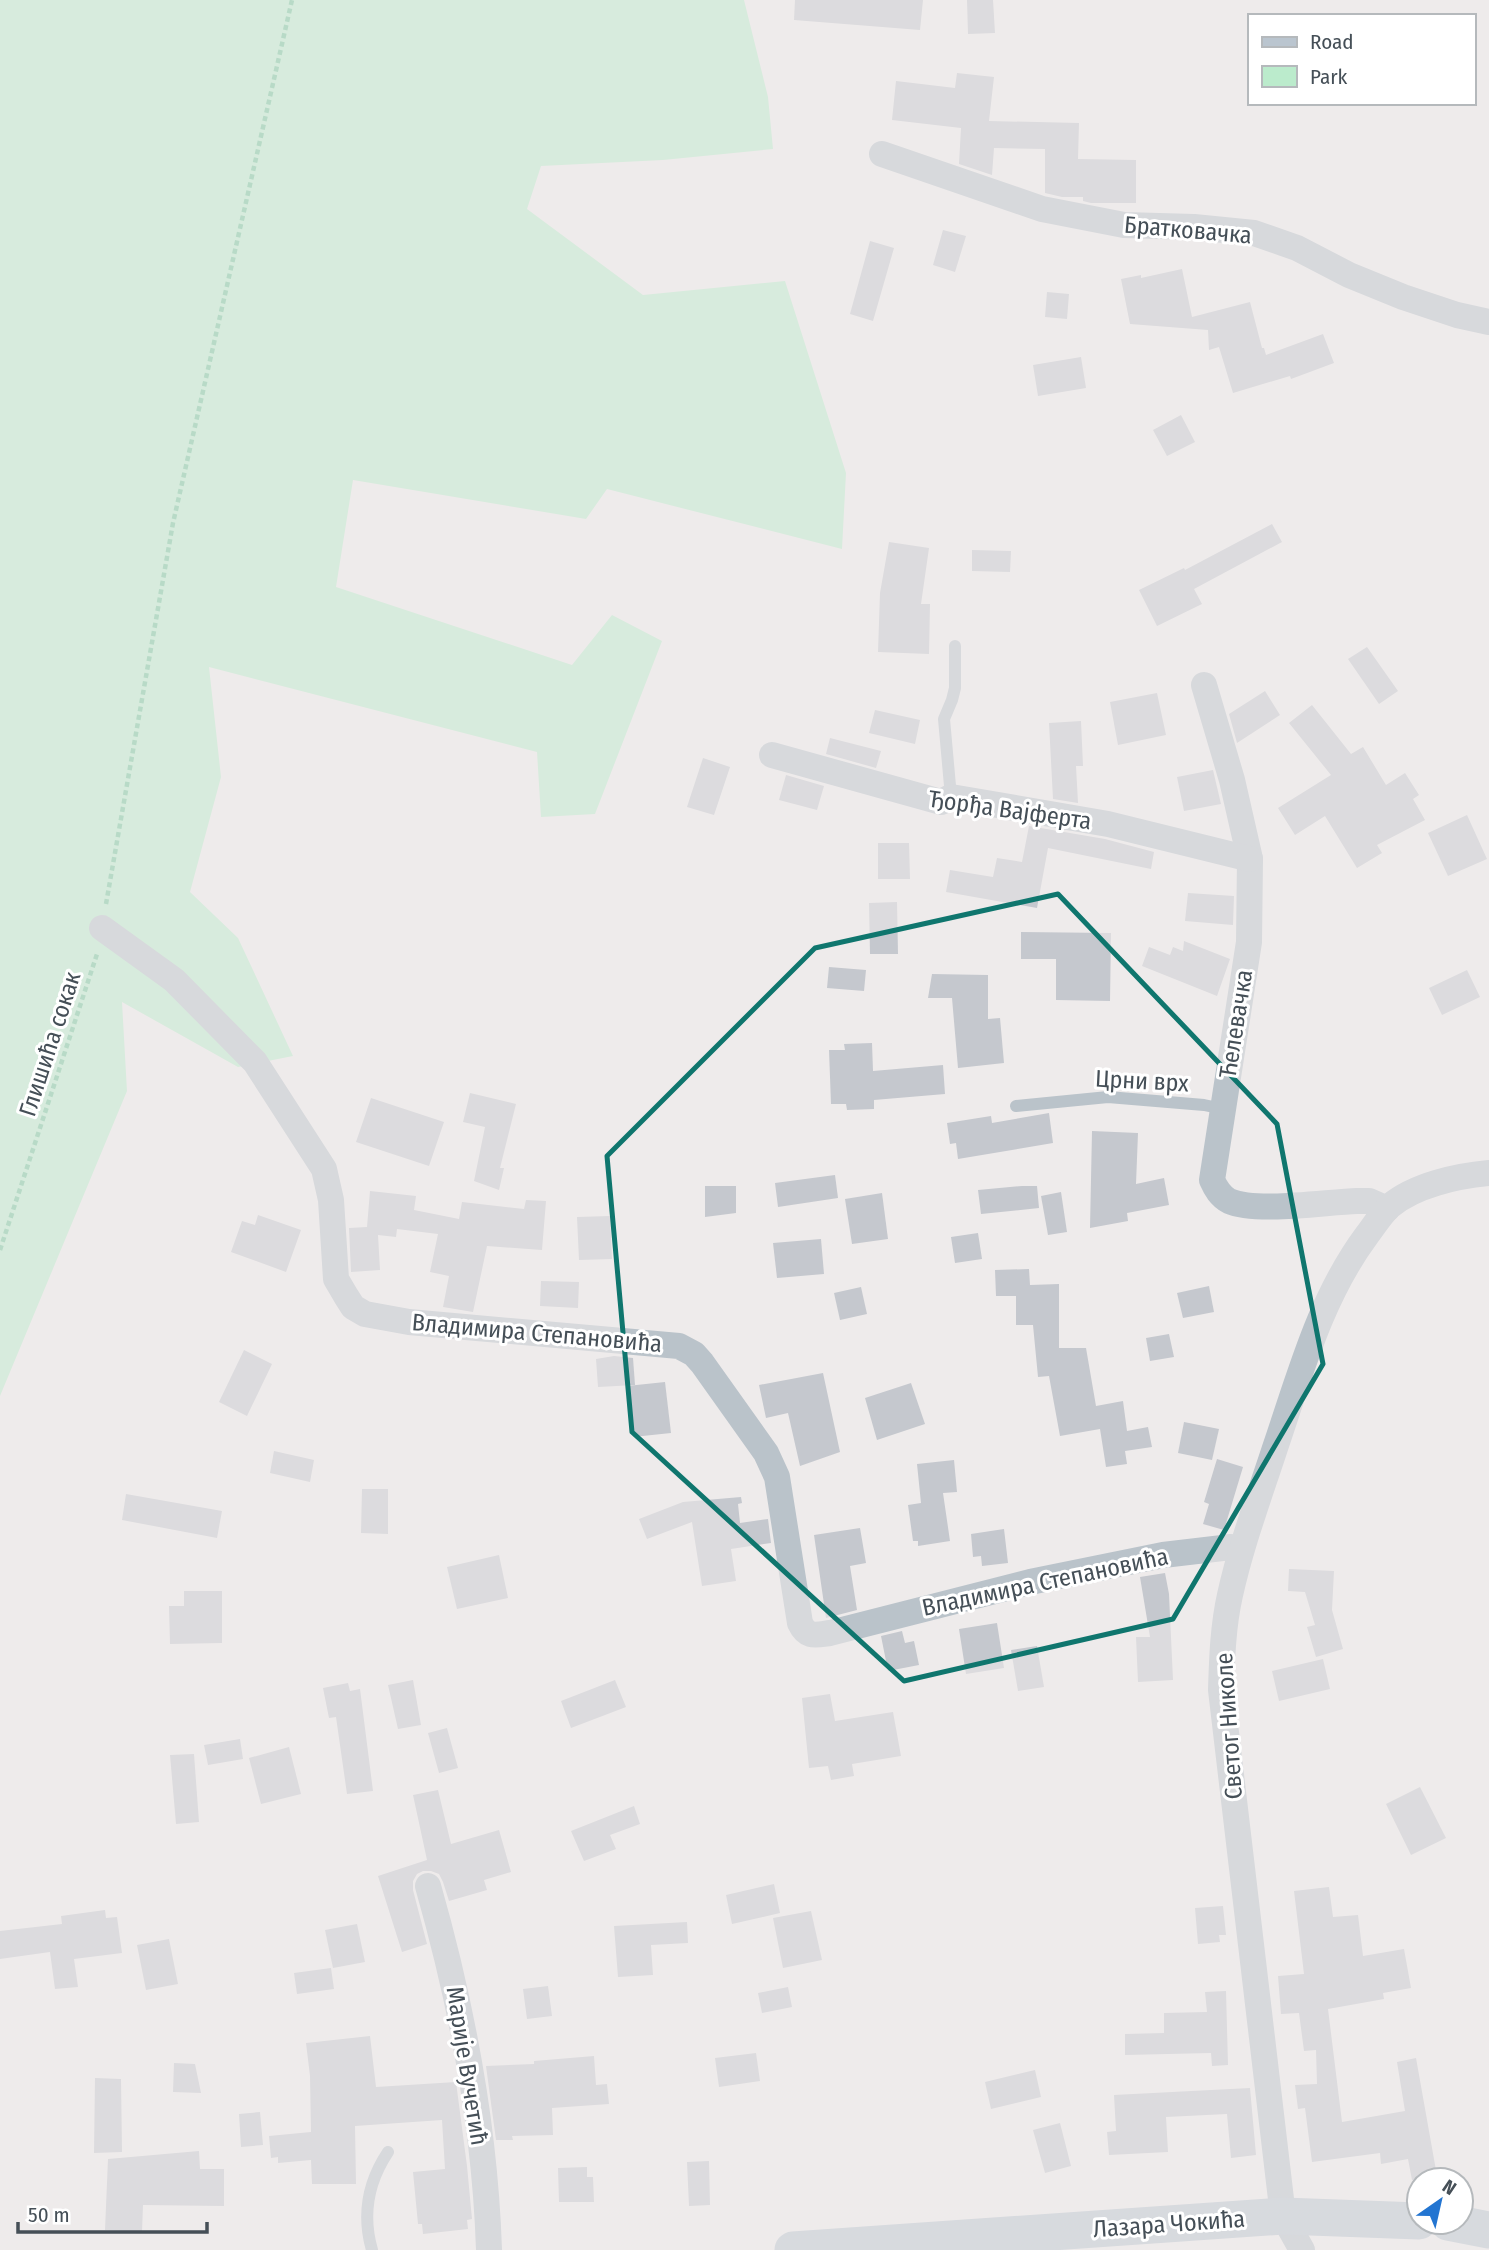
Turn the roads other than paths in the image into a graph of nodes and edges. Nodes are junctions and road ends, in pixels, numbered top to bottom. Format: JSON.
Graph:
{"nodes":[{"id":1,"x":881,"y":153,"type":"dead end"},
{"id":2,"x":1489,"y":323,"type":"edge"},
{"id":3,"x":955,"y":646,"type":"dead end"},
{"id":4,"x":1204,"y":685,"type":"dead end"},
{"id":5,"x":772,"y":755,"type":"dead end"},
{"id":6,"x":950,"y":797,"type":"junction"},
{"id":7,"x":1250,"y":859,"type":"junction"},
{"id":8,"x":102,"y":928,"type":"road end"},
{"id":9,"x":1016,"y":1106,"type":"dead end"},
{"id":10,"x":1223,"y":1109,"type":"junction"},
{"id":11,"x":1489,"y":1173,"type":"edge"},
{"id":12,"x":1387,"y":1209,"type":"junction"},
{"id":13,"x":1241,"y":1551,"type":"junction"},
{"id":14,"x":428,"y":1886,"type":"dead end"},
{"id":15,"x":388,"y":2152,"type":"dead end"},
{"id":16,"x":1283,"y":2216,"type":"junction"},
{"id":17,"x":1405,"y":2220,"type":"edge"},
{"id":18,"x":372,"y":2250,"type":"edge"},
{"id":19,"x":489,"y":2250,"type":"edge"},
{"id":20,"x":793,"y":2250,"type":"edge"},
{"id":21,"x":1302,"y":2250,"type":"edge"}],
"edges":[{"from":1,"to":2,"type":"street","name":"Братковачка"},
{"from":3,"to":6,"type":"lane"},
{"from":4,"to":7,"type":"street","name":"Ћелевачка"},
{"from":5,"to":6,"type":"street","name":"Ђорђа Вајферта"},
{"from":6,"to":7,"type":"street","name":"Ђорђа Вајферта"},
{"from":7,"to":10,"type":"street","name":"Ћелевачка"},
{"from":8,"to":13,"type":"street","name":"Владимира Степановића"},
{"from":9,"to":10,"type":"lane","name":"Црни врх"},
{"from":10,"to":12,"type":"street","name":"Ћелевачка"},
{"from":11,"to":12,"type":"street","name":"Светог Николе"},
{"from":12,"to":13,"type":"street","name":"Светог Николе"},
{"from":13,"to":16,"type":"street","name":"Светог Николе"},
{"from":14,"to":19,"type":"street","name":"Марије Вучетић"},
{"from":15,"to":18,"type":"lane"},
{"from":16,"to":17,"type":"street","name":"Лазара Чокића"},
{"from":16,"to":20,"type":"street","name":"Лазара Чокића"},
{"from":16,"to":21,"type":"street"}]}
